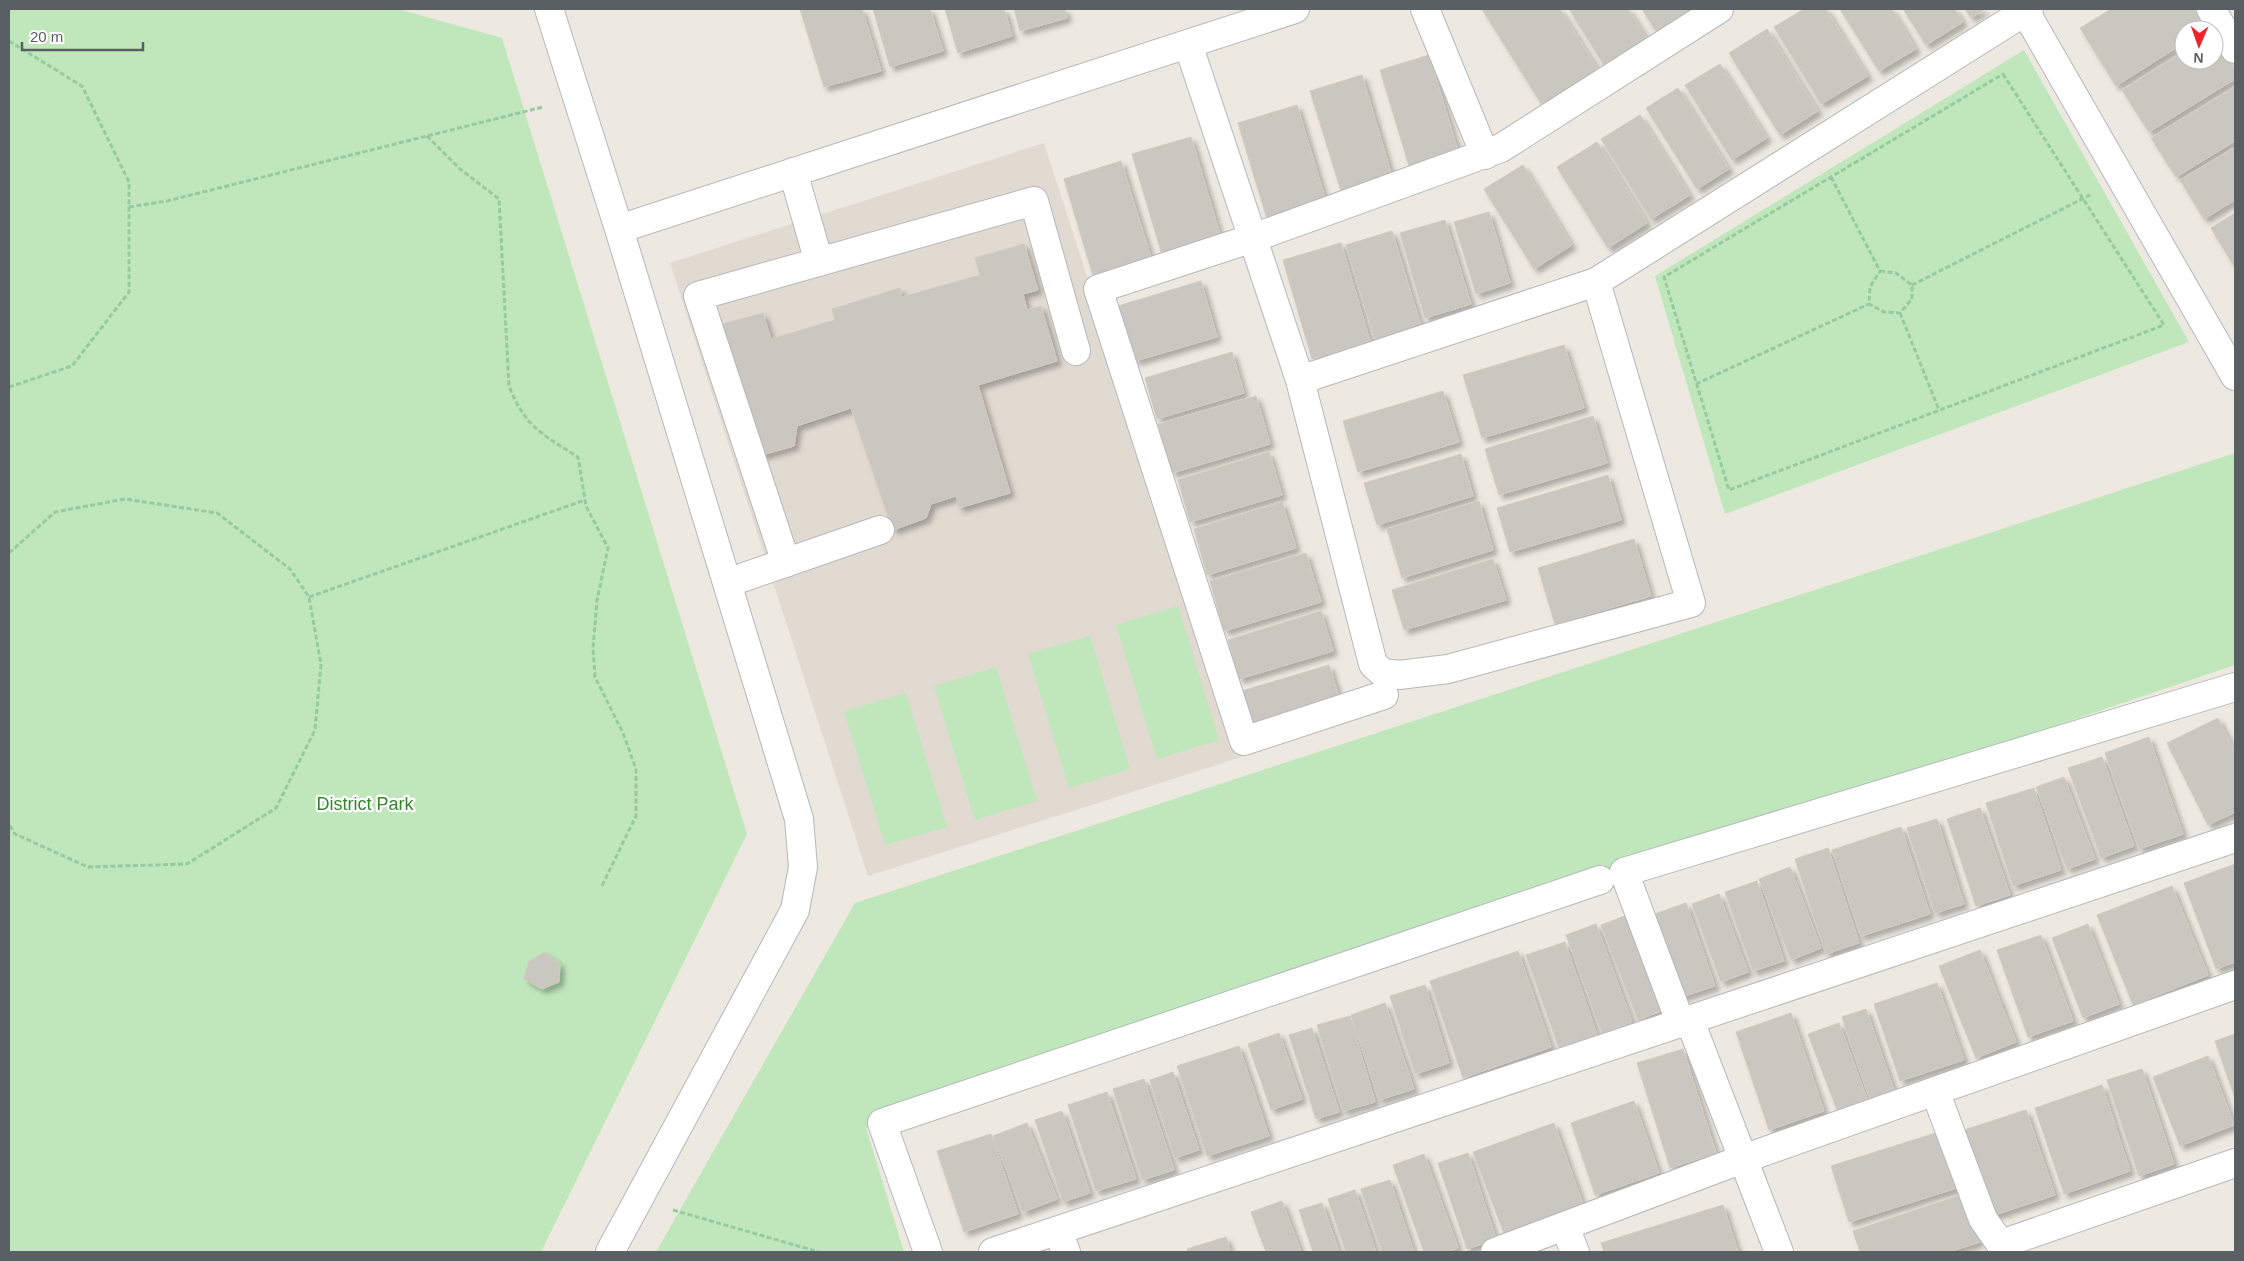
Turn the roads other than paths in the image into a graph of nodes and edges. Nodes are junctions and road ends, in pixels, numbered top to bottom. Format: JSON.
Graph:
{"nodes":[{"id":1,"x":549,"y":9,"type":"edge"},
{"id":2,"x":1295,"y":9,"type":"edge"},
{"id":3,"x":1425,"y":9,"type":"edge"},
{"id":4,"x":1719,"y":9,"type":"edge"},
{"id":5,"x":2211,"y":9,"type":"edge"},
{"id":6,"x":2027,"y":10,"type":"edge"},
{"id":7,"x":1188,"y":44,"type":"junction"},
{"id":8,"x":2235,"y":49,"type":"edge"},
{"id":9,"x":1485,"y":155,"type":"junction"},
{"id":10,"x":794,"y":172,"type":"junction"},
{"id":11,"x":619,"y":229,"type":"junction"},
{"id":12,"x":1253,"y":238,"type":"junction"},
{"id":13,"x":819,"y":262,"type":"junction"},
{"id":14,"x":1596,"y":282,"type":"junction"},
{"id":15,"x":1076,"y":351,"type":"dead end"},
{"id":16,"x":2235,"y":376,"type":"edge"},
{"id":17,"x":1300,"y":380,"type":"junction"},
{"id":18,"x":880,"y":530,"type":"dead end"},
{"id":19,"x":786,"y":563,"type":"junction"},
{"id":20,"x":727,"y":583,"type":"junction"},
{"id":21,"x":2235,"y":687,"type":"edge"},
{"id":22,"x":1384,"y":695,"type":"dead end"},
{"id":23,"x":2235,"y":838,"type":"edge"},
{"id":24,"x":1600,"y":880,"type":"dead end"},
{"id":25,"x":2235,"y":984,"type":"edge"},
{"id":26,"x":1686,"y":1023,"type":"junction"},
{"id":27,"x":1936,"y":1091,"type":"junction"},
{"id":28,"x":1743,"y":1159,"type":"junction"},
{"id":29,"x":2235,"y":1163,"type":"edge"},
{"id":30,"x":1565,"y":1227,"type":"junction"},
{"id":31,"x":1062,"y":1242,"type":"edge"},
{"id":32,"x":2004,"y":1251,"type":"edge"},
{"id":33,"x":610,"y":1252,"type":"edge"},
{"id":34,"x":928,"y":1252,"type":"edge"},
{"id":35,"x":993,"y":1252,"type":"edge"},
{"id":36,"x":1495,"y":1252,"type":"edge"},
{"id":37,"x":1575,"y":1252,"type":"edge"},
{"id":38,"x":1779,"y":1252,"type":"edge"}],
"edges":[{"from":1,"to":11,"type":"street"},
{"from":2,"to":7,"type":"street"},
{"from":3,"to":9,"type":"street"},
{"from":4,"to":9,"type":"street"},
{"from":5,"to":8,"type":"street"},
{"from":6,"to":14,"type":"street"},
{"from":6,"to":16,"type":"street"},
{"from":7,"to":10,"type":"street"},
{"from":7,"to":12,"type":"street"},
{"from":9,"to":12,"type":"street"},
{"from":10,"to":11,"type":"street"},
{"from":10,"to":13,"type":"street"},
{"from":11,"to":20,"type":"street"},
{"from":12,"to":17,"type":"street"},
{"from":12,"to":22,"type":"street"},
{"from":13,"to":15,"type":"street"},
{"from":13,"to":19,"type":"street"},
{"from":14,"to":17,"type":"street"},
{"from":14,"to":17,"type":"street"},
{"from":18,"to":19,"type":"street"},
{"from":19,"to":20,"type":"street"},
{"from":20,"to":33,"type":"street"},
{"from":21,"to":26,"type":"street"},
{"from":23,"to":26,"type":"street"},
{"from":24,"to":34,"type":"street"},
{"from":25,"to":27,"type":"street"},
{"from":26,"to":28,"type":"street"},
{"from":26,"to":31,"type":"street"},
{"from":27,"to":28,"type":"street"},
{"from":27,"to":32,"type":"street"},
{"from":28,"to":30,"type":"street"},
{"from":28,"to":38,"type":"street"},
{"from":29,"to":32,"type":"street"},
{"from":30,"to":36,"type":"street"},
{"from":30,"to":37,"type":"street"},
{"from":31,"to":35,"type":"street"}]}
